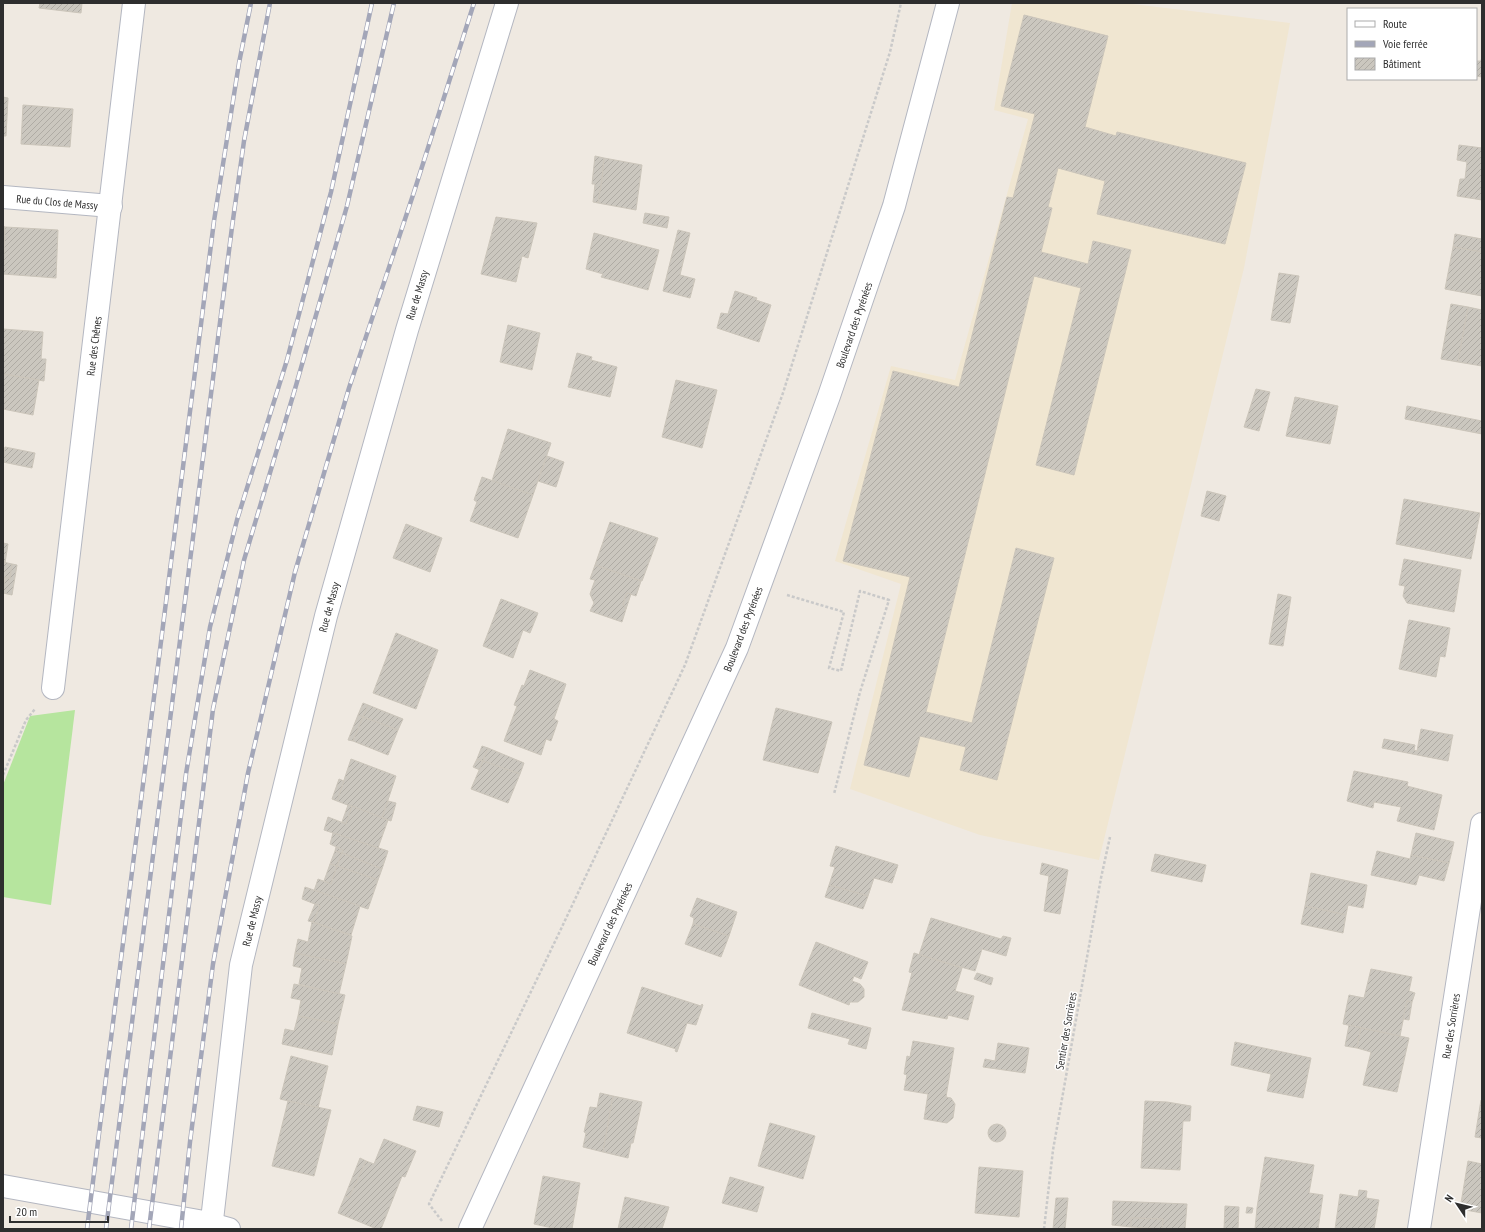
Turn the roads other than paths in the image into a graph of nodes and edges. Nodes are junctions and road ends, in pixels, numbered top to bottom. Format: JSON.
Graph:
{"nodes":[{"id":1,"x":134,"y":3,"type":"edge"},
{"id":2,"x":507,"y":3,"type":"edge"},
{"id":3,"x":948,"y":3,"type":"edge"},
{"id":4,"x":3,"y":197,"type":"edge"},
{"id":5,"x":110,"y":206,"type":"junction"},
{"id":6,"x":53,"y":688,"type":"road end"},
{"id":7,"x":1482,"y":824,"type":"edge"},
{"id":8,"x":3,"y":1186,"type":"edge"},
{"id":9,"x":217,"y":1227,"type":"edge"},
{"id":10,"x":470,"y":1229,"type":"edge"},
{"id":11,"x":1419,"y":1229,"type":"edge"}],
"edges":[{"from":1,"to":5,"type":"street","name":"Rue des Chênes"},
{"from":2,"to":9,"type":"street","name":"Rue de Massy"},
{"from":3,"to":10,"type":"street","name":"Boulevard des Pyrénées"},
{"from":4,"to":5,"type":"street","name":"Rue du Clos de Massy"},
{"from":5,"to":6,"type":"street","name":"Rue des Chênes"},
{"from":7,"to":11,"type":"street","name":"Rue des Sorrières"},
{"from":8,"to":9,"type":"street"}]}
